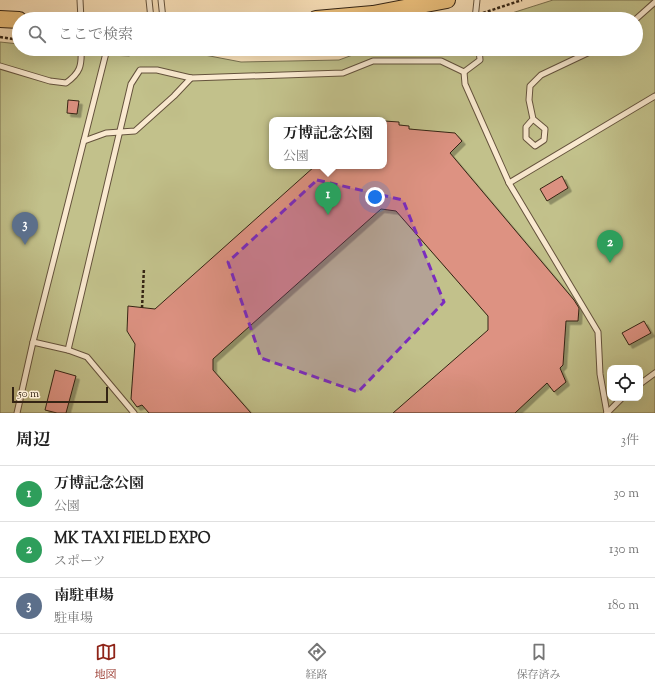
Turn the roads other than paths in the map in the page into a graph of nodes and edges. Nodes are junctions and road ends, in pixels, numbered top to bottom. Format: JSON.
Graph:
{"nodes":[{"id":1,"x":80,"y":0,"type":"edge"},
{"id":2,"x":150,"y":0,"type":"edge"},
{"id":3,"x":161,"y":0,"type":"edge"},
{"id":4,"x":447,"y":0,"type":"edge"},
{"id":5,"x":477,"y":0,"type":"edge"},
{"id":6,"x":655,"y":2,"type":"edge"},
{"id":7,"x":81,"y":12,"type":"edge"},
{"id":8,"x":151,"y":12,"type":"edge"},
{"id":9,"x":162,"y":12,"type":"edge"},
{"id":10,"x":384,"y":12,"type":"edge"},
{"id":11,"x":476,"y":12,"type":"edge"},
{"id":12,"x":643,"y":13,"type":"edge"},
{"id":13,"x":0,"y":18,"type":"edge"},
{"id":14,"x":12,"y":19,"type":"edge"},
{"id":15,"x":81,"y":56,"type":"edge"},
{"id":16,"x":105,"y":56,"type":"edge"},
{"id":17,"x":480,"y":56,"type":"edge"},
{"id":18,"x":581,"y":56,"type":"edge"},
{"id":19,"x":0,"y":66,"type":"edge"},
{"id":20,"x":464,"y":72,"type":"junction"},
{"id":21,"x":191,"y":78,"type":"junction"},
{"id":22,"x":655,"y":96,"type":"edge"},
{"id":23,"x":533,"y":119,"type":"junction"},
{"id":24,"x":120,"y":132,"type":"junction"},
{"id":25,"x":84,"y":141,"type":"junction"},
{"id":26,"x":509,"y":183,"type":"junction"},
{"id":27,"x":33,"y":342,"type":"junction"},
{"id":28,"x":68,"y":350,"type":"junction"},
{"id":29,"x":655,"y":373,"type":"edge"},
{"id":30,"x":643,"y":382,"type":"edge"},
{"id":31,"x":619,"y":401,"type":"edge"},
{"id":32,"x":17,"y":413,"type":"edge"},
{"id":33,"x":134,"y":413,"type":"edge"},
{"id":34,"x":607,"y":413,"type":"edge"}],
"edges":[{"from":1,"to":7,"type":"lane"},
{"from":2,"to":8,"type":"lane"},
{"from":3,"to":9,"type":"lane"},
{"from":4,"to":10,"type":"main road"},
{"from":5,"to":11,"type":"lane"},
{"from":6,"to":12,"type":"lane"},
{"from":13,"to":14,"type":"main road"},
{"from":15,"to":19,"type":"lane"},
{"from":16,"to":25,"type":"lane"},
{"from":17,"to":20,"type":"lane"},
{"from":18,"to":23,"type":"lane"},
{"from":20,"to":21,"type":"lane"},
{"from":20,"to":26,"type":"lane"},
{"from":21,"to":24,"type":"lane"},
{"from":21,"to":24,"type":"lane"},
{"from":22,"to":26,"type":"lane"},
{"from":23,"to":23,"type":"lane"},
{"from":24,"to":25,"type":"lane"},
{"from":24,"to":28,"type":"lane"},
{"from":25,"to":27,"type":"lane"},
{"from":26,"to":34,"type":"lane"},
{"from":27,"to":28,"type":"lane"},
{"from":27,"to":32,"type":"lane"},
{"from":28,"to":33,"type":"lane"},
{"from":29,"to":30,"type":"lane"},
{"from":31,"to":34,"type":"lane"}]}
